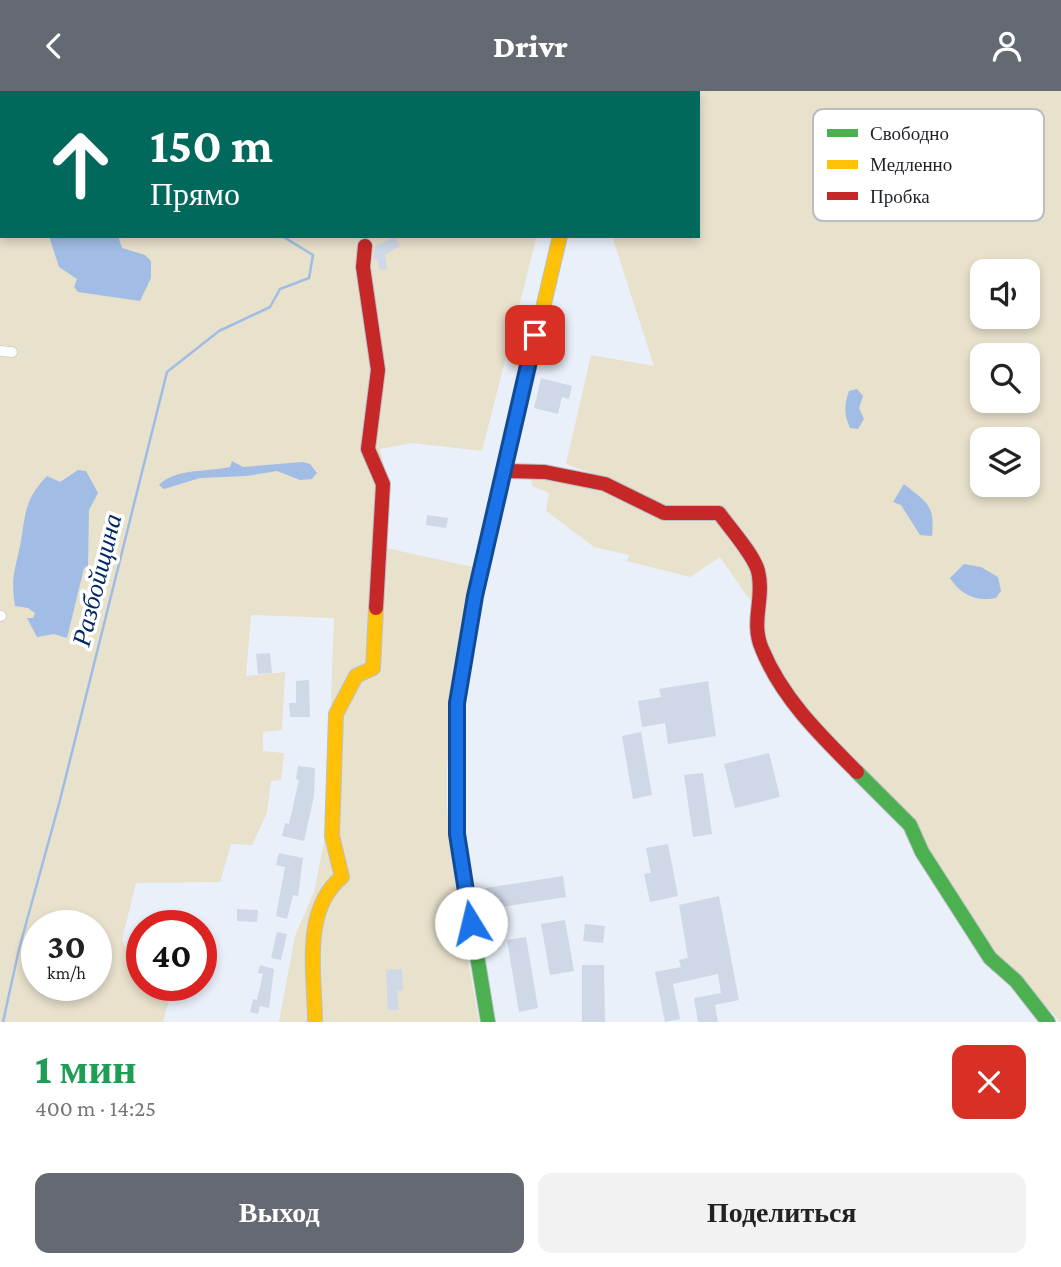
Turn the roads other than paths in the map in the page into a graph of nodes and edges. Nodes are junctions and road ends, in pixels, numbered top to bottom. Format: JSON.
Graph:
{"nodes":[{"id":1,"x":559,"y":238,"type":"edge"},
{"id":2,"x":365,"y":246,"type":"dead end"},
{"id":3,"x":0,"y":351,"type":"edge"},
{"id":4,"x":12,"y":352,"type":"dead end"},
{"id":5,"x":505,"y":471,"type":"junction"},
{"id":6,"x":315,"y":1022,"type":"edge"},
{"id":7,"x":488,"y":1022,"type":"edge"},
{"id":8,"x":1048,"y":1022,"type":"edge"}],
"edges":[{"from":1,"to":5,"type":"street"},
{"from":2,"to":6,"type":"street"},
{"from":3,"to":4,"type":"street"},
{"from":5,"to":7,"type":"street"},
{"from":5,"to":8,"type":"street"}]}
